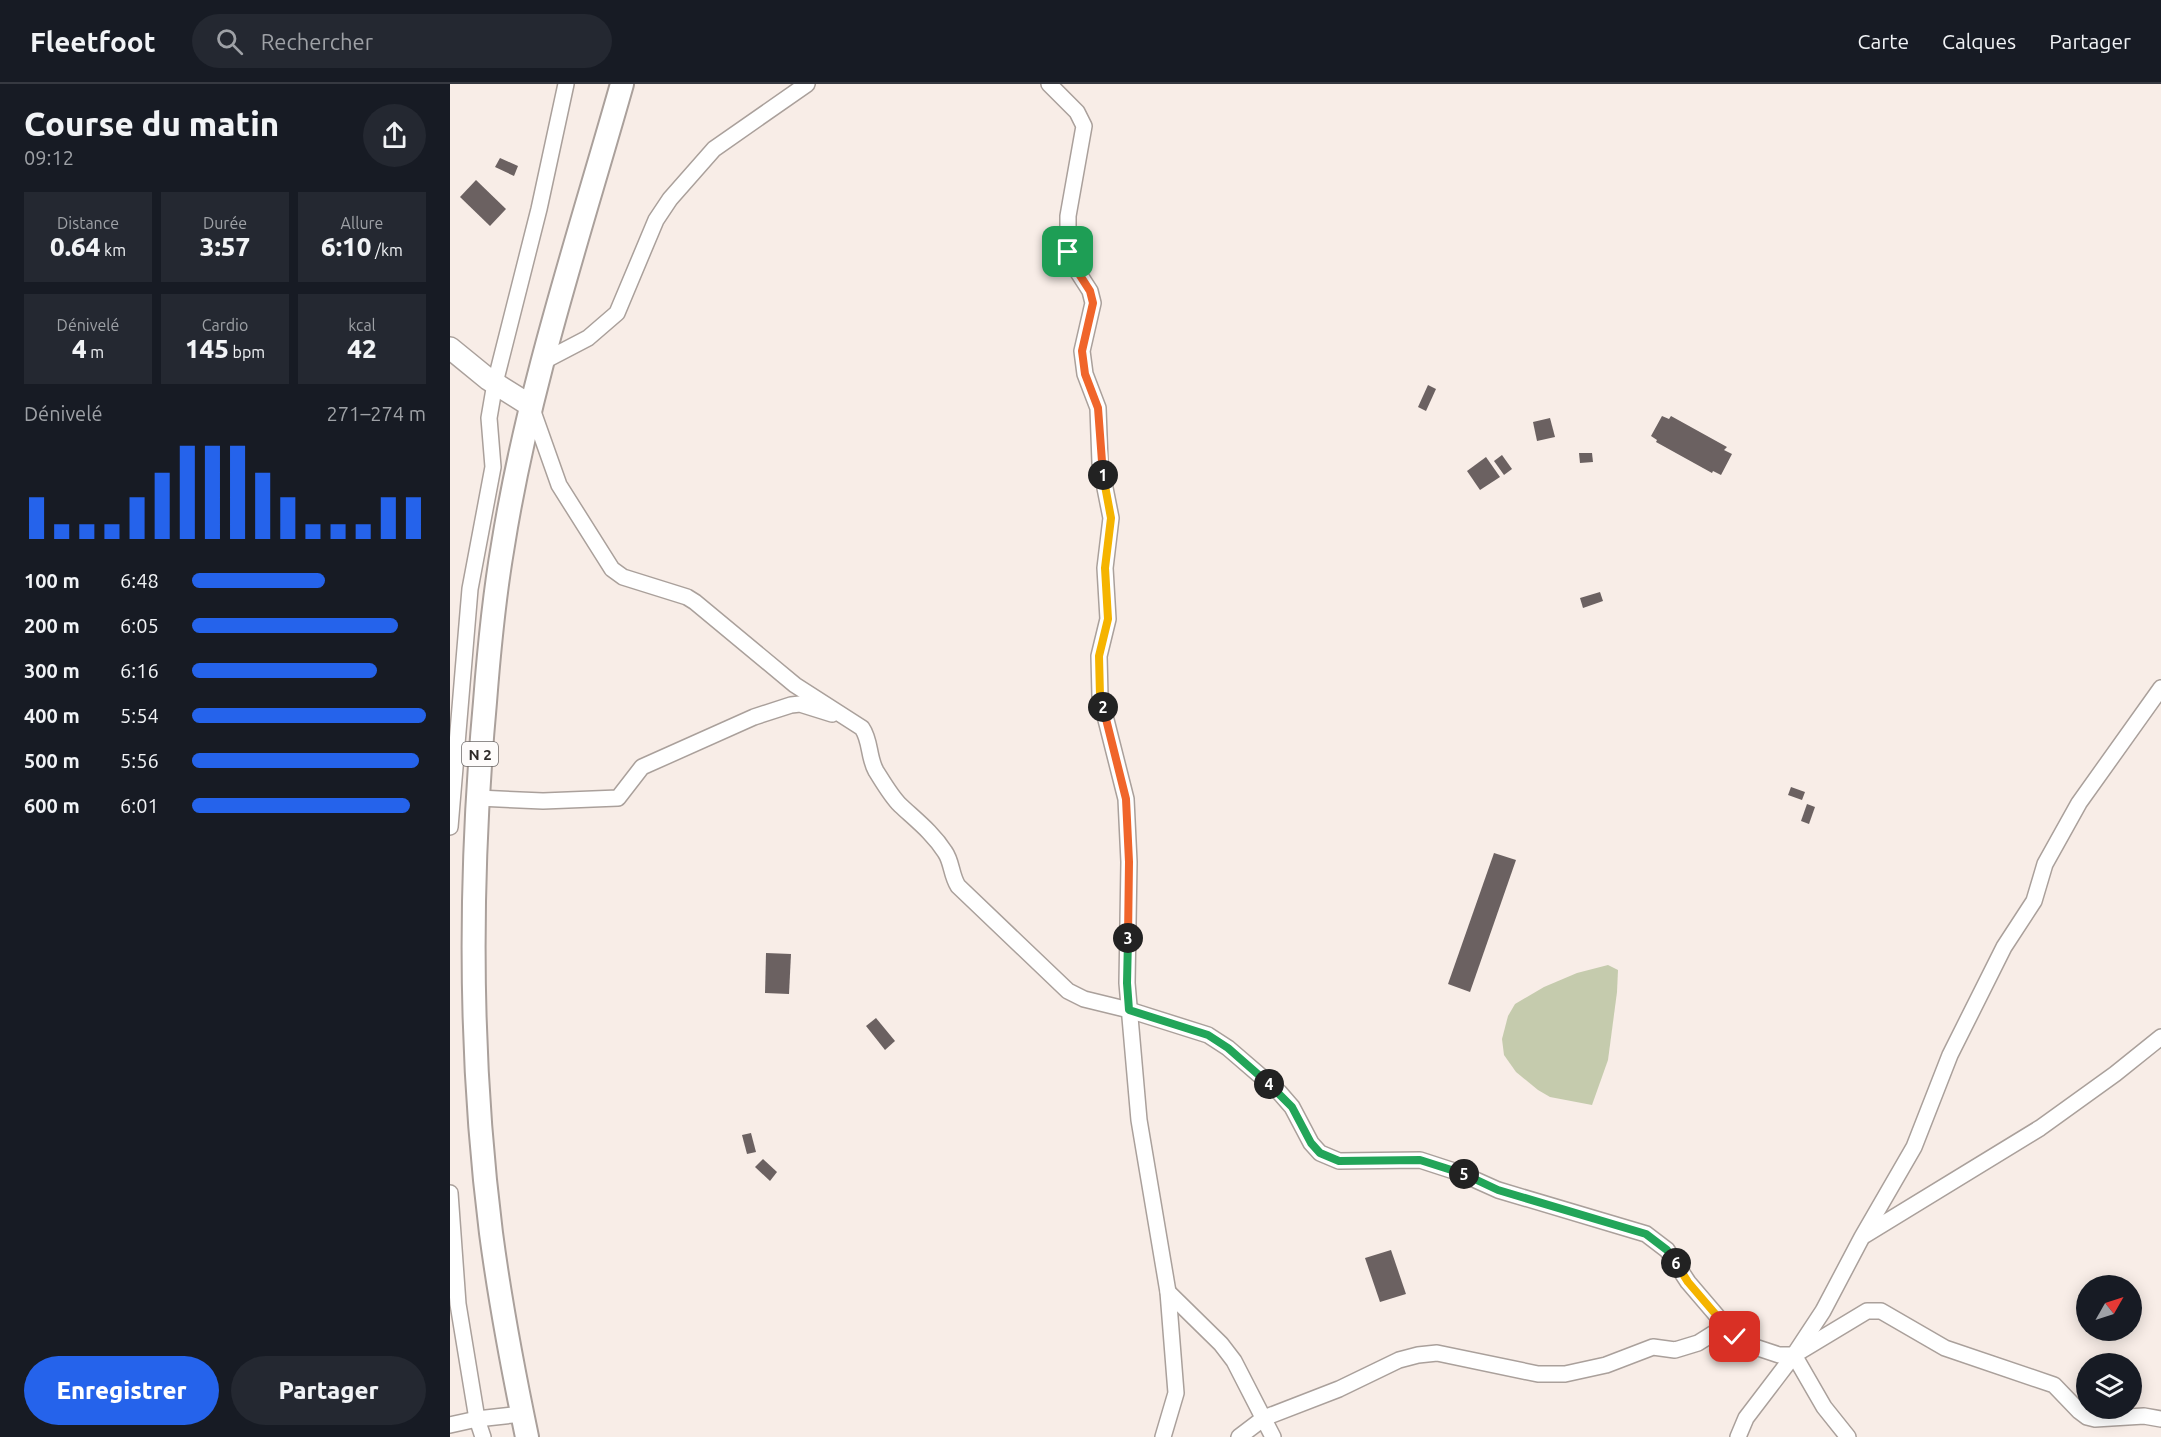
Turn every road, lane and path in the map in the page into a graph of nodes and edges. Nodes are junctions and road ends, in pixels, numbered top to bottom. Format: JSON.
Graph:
{"nodes":[{"id":1,"x":566,"y":84,"type":"edge"},
{"id":2,"x":622,"y":84,"type":"edge"},
{"id":3,"x":807,"y":84,"type":"edge"},
{"id":4,"x":1049,"y":84,"type":"edge"},
{"id":5,"x":450,"y":348,"type":"edge"},
{"id":6,"x":544,"y":361,"type":"junction"},
{"id":7,"x":495,"y":383,"type":"junction"},
{"id":8,"x":531,"y":406,"type":"junction"},
{"id":9,"x":2161,"y":688,"type":"edge"},
{"id":10,"x":843,"y":716,"type":"junction"},
{"id":11,"x":452,"y":769,"type":"edge"},
{"id":12,"x":478,"y":798,"type":"junction"},
{"id":13,"x":450,"y":826,"type":"edge"},
{"id":14,"x":1129,"y":1010,"type":"junction"},
{"id":15,"x":2161,"y":1037,"type":"edge"},
{"id":16,"x":450,"y":1192,"type":"edge"},
{"id":17,"x":1862,"y":1237,"type":"junction"},
{"id":18,"x":1168,"y":1292,"type":"junction"},
{"id":19,"x":1725,"y":1326,"type":"junction"},
{"id":20,"x":1794,"y":1355,"type":"junction"},
{"id":21,"x":522,"y":1414,"type":"junction"},
{"id":22,"x":1264,"y":1418,"type":"junction"},
{"id":23,"x":477,"y":1419,"type":"junction"},
{"id":24,"x":2161,"y":1419,"type":"edge"},
{"id":25,"x":450,"y":1425,"type":"edge"},
{"id":26,"x":483,"y":1437,"type":"edge"},
{"id":27,"x":527,"y":1437,"type":"edge"},
{"id":28,"x":1163,"y":1437,"type":"edge"},
{"id":29,"x":1239,"y":1437,"type":"edge"},
{"id":30,"x":1273,"y":1437,"type":"edge"},
{"id":31,"x":1738,"y":1437,"type":"edge"},
{"id":32,"x":1848,"y":1437,"type":"edge"}],
"edges":[{"from":1,"to":7,"type":"street"},
{"from":2,"to":6,"type":"main road","number":"N 2"},
{"from":3,"to":6,"type":"street"},
{"from":4,"to":14,"type":"street"},
{"from":5,"to":7,"type":"street"},
{"from":6,"to":8,"type":"main road","number":"N 2"},
{"from":7,"to":8,"type":"street"},
{"from":7,"to":11,"type":"street"},
{"from":8,"to":10,"type":"street"},
{"from":8,"to":12,"type":"main road","number":"N 2"},
{"from":9,"to":17,"type":"street"},
{"from":10,"to":12,"type":"street"},
{"from":10,"to":14,"type":"street"},
{"from":11,"to":13,"type":"street"},
{"from":12,"to":21,"type":"main road","number":"N 2"},
{"from":14,"to":18,"type":"street"},
{"from":14,"to":19,"type":"street"},
{"from":15,"to":17,"type":"street"},
{"from":16,"to":23,"type":"street"},
{"from":17,"to":20,"type":"street"},
{"from":18,"to":22,"type":"street"},
{"from":18,"to":28,"type":"street"},
{"from":19,"to":20,"type":"street"},
{"from":19,"to":22,"type":"street"},
{"from":20,"to":24,"type":"street"},
{"from":20,"to":31,"type":"street"},
{"from":20,"to":32,"type":"street"},
{"from":21,"to":23,"type":"street"},
{"from":21,"to":27,"type":"main road","number":"N 2"},
{"from":22,"to":29,"type":"street"},
{"from":22,"to":30,"type":"street"},
{"from":23,"to":25,"type":"street"},
{"from":23,"to":26,"type":"street"}]}
